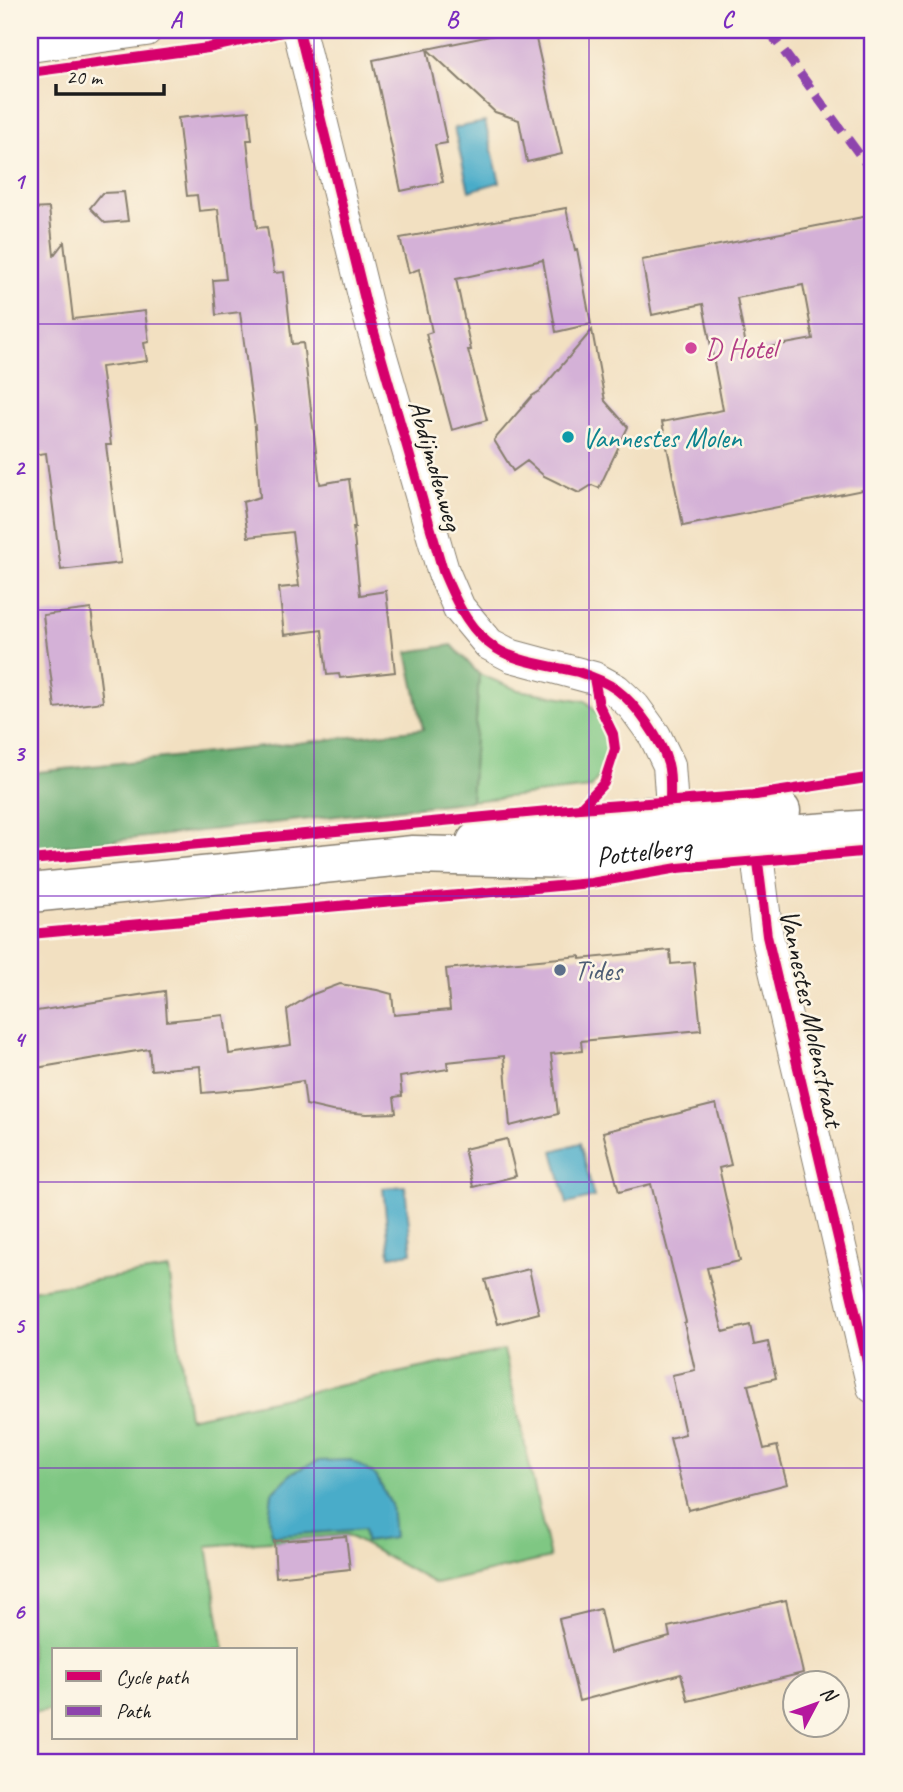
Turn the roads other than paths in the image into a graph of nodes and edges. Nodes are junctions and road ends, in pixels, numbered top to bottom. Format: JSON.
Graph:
{"nodes":[{"id":1,"x":299,"y":30,"type":"edge"},
{"id":2,"x":131,"y":31,"type":"edge"},
{"id":3,"x":30,"y":46,"type":"edge"},
{"id":4,"x":873,"y":802,"type":"edge"},
{"id":5,"x":756,"y":825,"type":"junction"},
{"id":6,"x":873,"y":829,"type":"edge"},
{"id":7,"x":673,"y":831,"type":"junction"},
{"id":8,"x":30,"y":892,"type":"edge"},
{"id":9,"x":873,"y":1387,"type":"edge"}],
"edges":[{"from":1,"to":7,"type":"street","name":"Abdijmolenweg"},
{"from":2,"to":3,"type":"street"},
{"from":4,"to":5,"type":"main road","name":"Pottelberg"},
{"from":5,"to":6,"type":"main road","name":"Pottelberg"},
{"from":5,"to":7,"type":"main road","name":"Pottelberg"},
{"from":5,"to":9,"type":"street","name":"Vannestes Molenstraat"},
{"from":7,"to":8,"type":"main road","name":"Pottelberg"}]}
